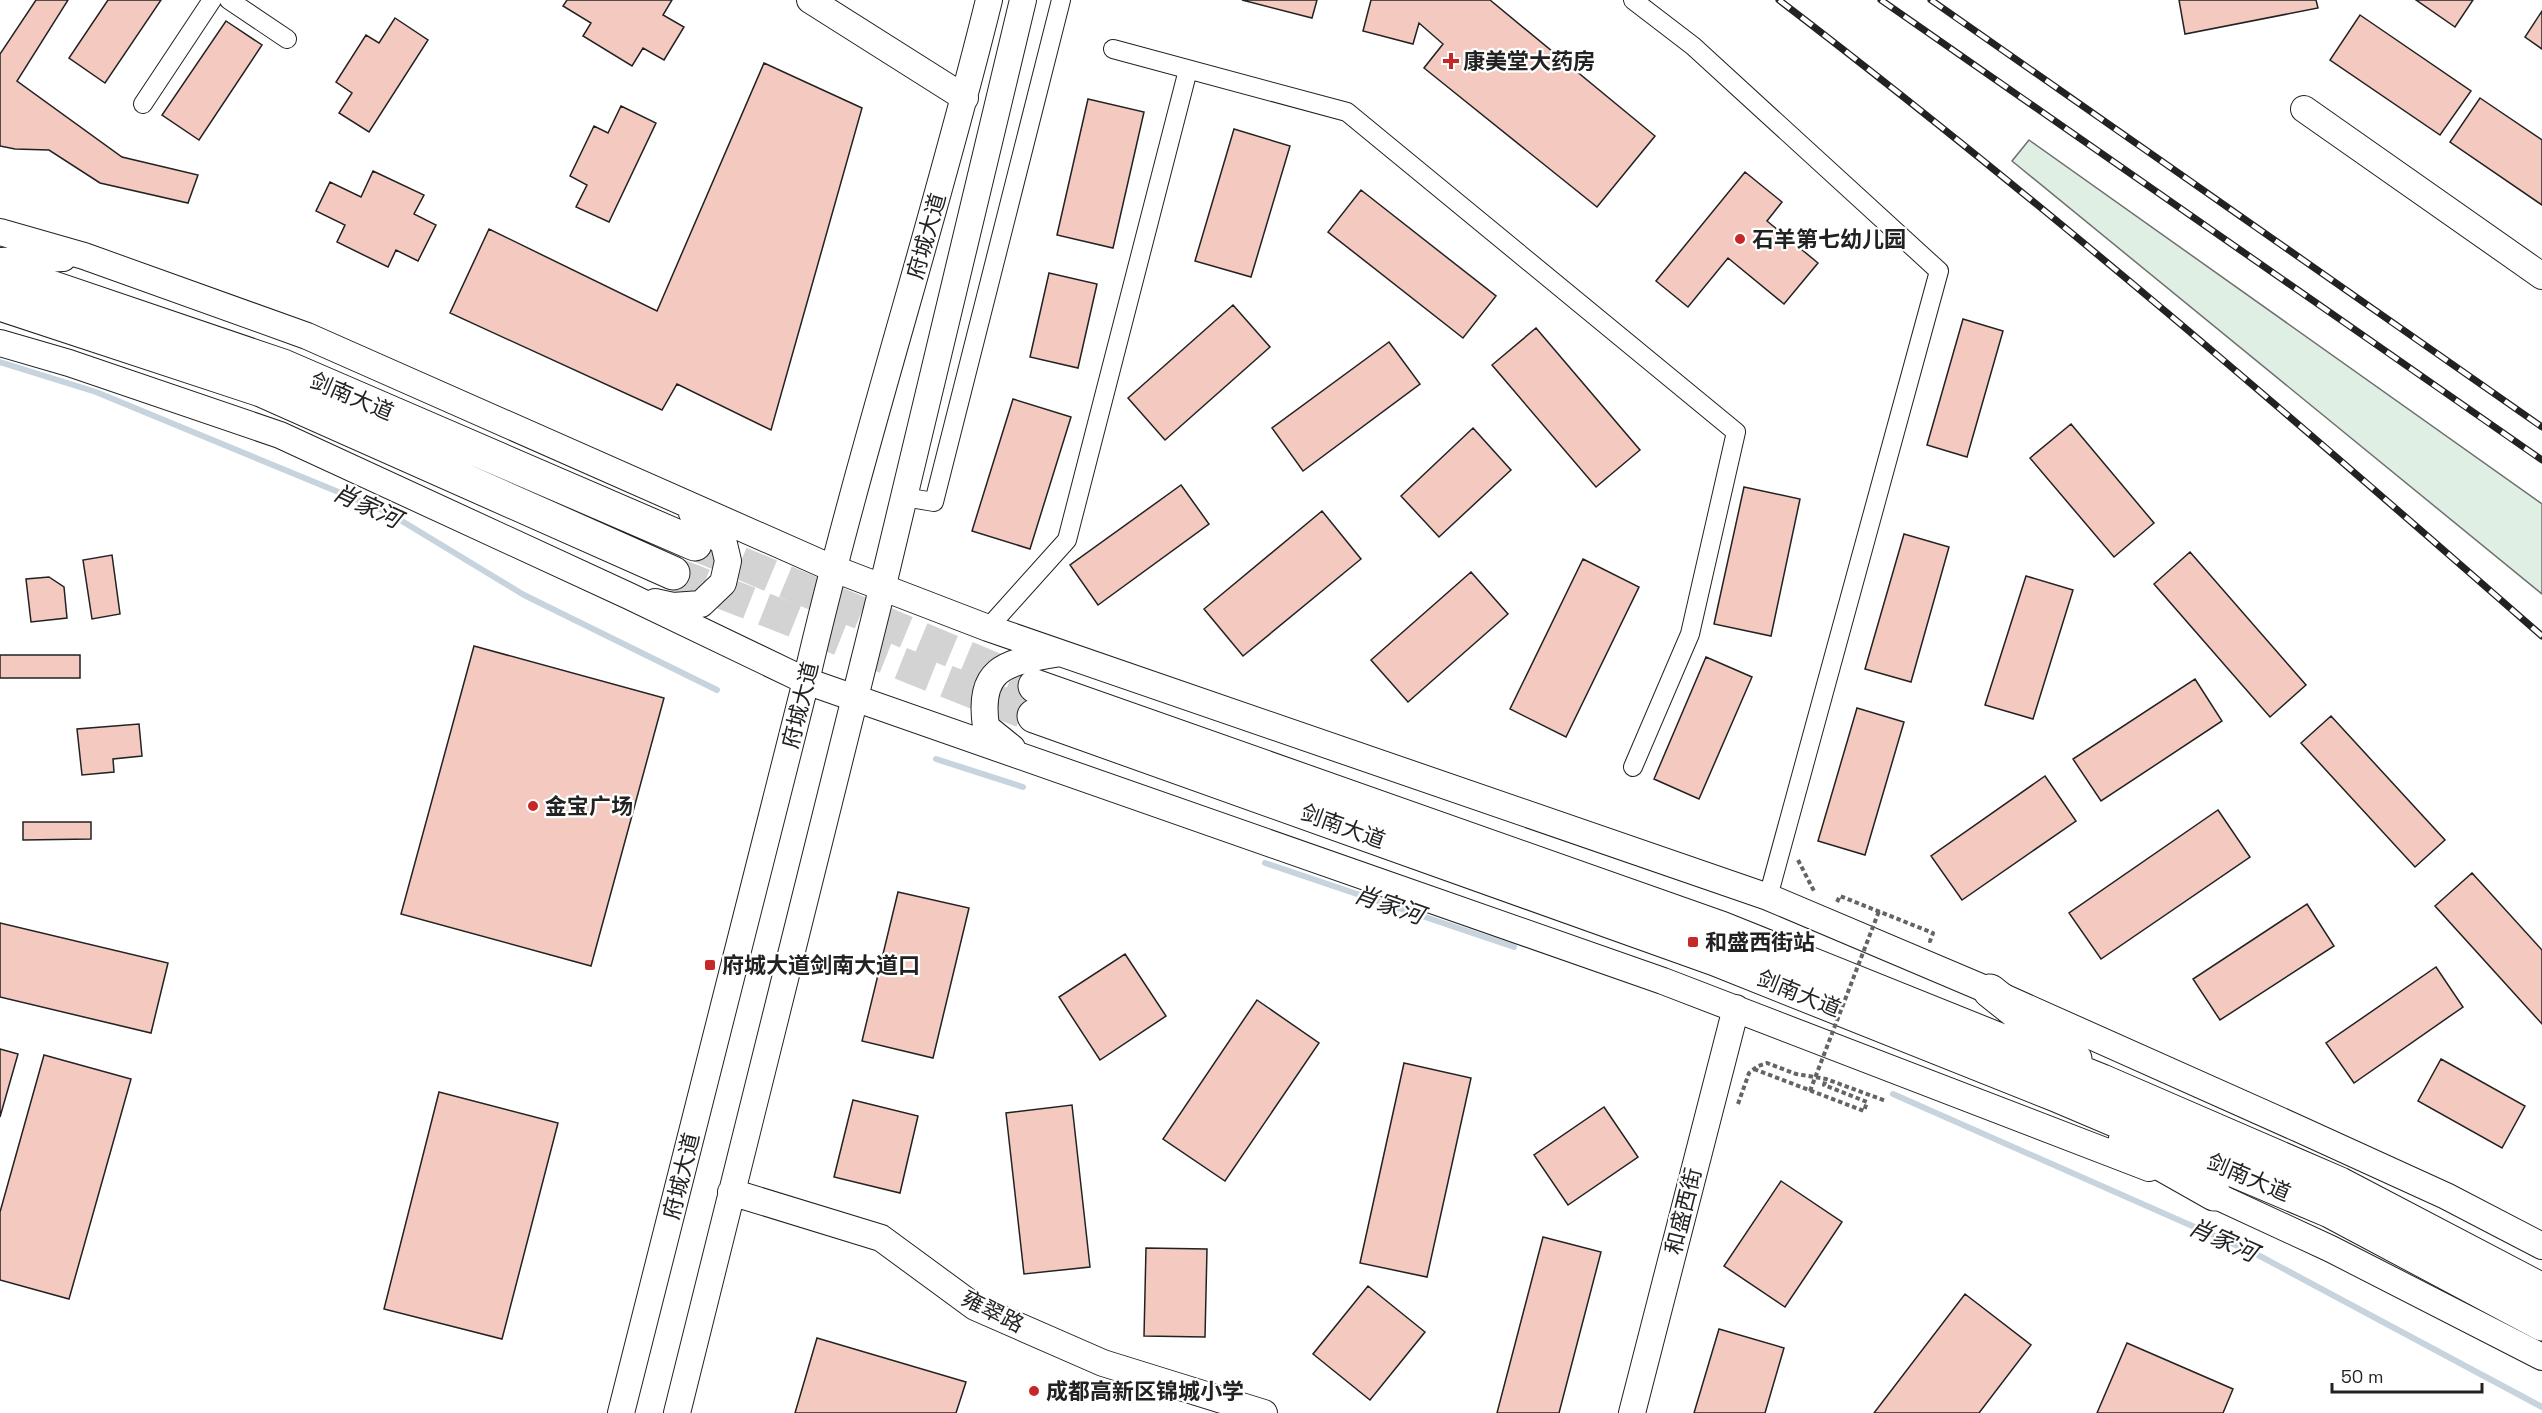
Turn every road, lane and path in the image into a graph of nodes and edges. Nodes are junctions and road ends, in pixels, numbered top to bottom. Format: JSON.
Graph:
{"nodes":[{"id":1,"x":212,"y":0,"type":"edge"},
{"id":2,"x":229,"y":0,"type":"edge"},
{"id":3,"x":810,"y":0,"type":"edge"},
{"id":4,"x":989,"y":0,"type":"edge"},
{"id":5,"x":1023,"y":0,"type":"edge"},
{"id":6,"x":1061,"y":0,"type":"edge"},
{"id":7,"x":1633,"y":0,"type":"edge"},
{"id":8,"x":286,"y":39,"type":"dead end"},
{"id":9,"x":1113,"y":50,"type":"dead end"},
{"id":10,"x":1188,"y":70,"type":"junction"},
{"id":11,"x":965,"y":98,"type":"junction"},
{"id":12,"x":143,"y":104,"type":"dead end"},
{"id":13,"x":2304,"y":109,"type":"dead end"},
{"id":14,"x":0,"y":232,"type":"edge"},
{"id":15,"x":84,"y":256,"type":"junction"},
{"id":16,"x":0,"y":261,"type":"edge"},
{"id":17,"x":0,"y":270,"type":"edge"},
{"id":18,"x":2542,"y":276,"type":"edge"},
{"id":19,"x":0,"y":304,"type":"edge"},
{"id":20,"x":0,"y":312,"type":"edge"},
{"id":21,"x":0,"y":343,"type":"edge"},
{"id":22,"x":69,"y":363,"type":"junction"},
{"id":23,"x":673,"y":496,"type":"junction"},
{"id":24,"x":904,"y":497,"type":"junction"},
{"id":25,"x":695,"y":544,"type":"tunnel mouth"},
{"id":26,"x":832,"y":568,"type":"junction"},
{"id":27,"x":673,"y":573,"type":"tunnel mouth"},
{"id":28,"x":882,"y":589,"type":"junction"},
{"id":29,"x":629,"y":596,"type":"junction"},
{"id":30,"x":988,"y":628,"type":"junction"},
{"id":31,"x":1060,"y":653,"type":"junction"},
{"id":32,"x":806,"y":681,"type":"junction"},
{"id":33,"x":854,"y":699,"type":"junction"},
{"id":34,"x":1029,"y":761,"type":"junction"},
{"id":35,"x":1633,"y":767,"type":"dead end"},
{"id":36,"x":1767,"y":897,"type":"junction"},
{"id":37,"x":1837,"y":903,"type":"dead end"},
{"id":38,"x":1879,"y":911,"type":"junction"},
{"id":39,"x":1919,"y":937,"type":"dead end"},
{"id":40,"x":1990,"y":990,"type":"junction"},
{"id":41,"x":1736,"y":1008,"type":"junction"},
{"id":42,"x":1754,"y":1070,"type":"junction"},
{"id":43,"x":1826,"y":1079,"type":"junction"},
{"id":44,"x":2102,"y":1081,"type":"junction"},
{"id":45,"x":1810,"y":1091,"type":"junction"},
{"id":46,"x":2056,"y":1095,"type":"junction"},
{"id":47,"x":1886,"y":1101,"type":"dead end"},
{"id":48,"x":1738,"y":1104,"type":"dead end"},
{"id":49,"x":731,"y":1192,"type":"junction"},
{"id":50,"x":2214,"y":1194,"type":"junction"},
{"id":51,"x":2542,"y":1246,"type":"edge"},
{"id":52,"x":2542,"y":1290,"type":"edge"},
{"id":53,"x":2542,"y":1324,"type":"edge"},
{"id":54,"x":2542,"y":1357,"type":"edge"},
{"id":55,"x":621,"y":1413,"type":"edge"},
{"id":56,"x":677,"y":1413,"type":"edge"},
{"id":57,"x":1264,"y":1413,"type":"edge"},
{"id":58,"x":1632,"y":1413,"type":"edge"}],
"edges":[{"from":1,"to":12,"type":"street"},
{"from":2,"to":8,"type":"street"},
{"from":3,"to":11,"type":"main road"},
{"from":4,"to":11,"type":"main road","name":"府城大道"},
{"from":5,"to":24,"type":"main road","name":"府城大道"},
{"from":6,"to":24,"type":"street"},
{"from":7,"to":36,"type":"street"},
{"from":9,"to":10,"type":"street"},
{"from":10,"to":30,"type":"street"},
{"from":10,"to":35,"type":"street"},
{"from":11,"to":26,"type":"main road","name":"府城大道"},
{"from":13,"to":18,"type":"main road"},
{"from":14,"to":15,"type":"main road"},
{"from":15,"to":16,"type":"main road"},
{"from":15,"to":23,"type":"main road"},
{"from":17,"to":25,"type":"highway","name":"剑南大道"},
{"from":19,"to":27,"type":"highway","name":"剑南大道"},
{"from":20,"to":22,"type":"main road"},
{"from":21,"to":22,"type":"main road"},
{"from":22,"to":29,"type":"main road"},
{"from":23,"to":26,"type":"main road"},
{"from":23,"to":29,"type":"main road"},
{"from":24,"to":28,"type":"main road","name":"府城大道"},
{"from":26,"to":28,"type":"main road"},
{"from":26,"to":32,"type":"main road","name":"府城大道"},
{"from":28,"to":30,"type":"main road"},
{"from":28,"to":33,"type":"main road","name":"府城大道"},
{"from":29,"to":32,"type":"main road"},
{"from":30,"to":31,"type":"main road"},
{"from":31,"to":34,"type":"main road"},
{"from":31,"to":36,"type":"main road"},
{"from":32,"to":33,"type":"main road"},
{"from":32,"to":55,"type":"main road","name":"府城大道"},
{"from":33,"to":34,"type":"main road"},
{"from":33,"to":49,"type":"main road","name":"府城大道"},
{"from":34,"to":41,"type":"main road"},
{"from":36,"to":40,"type":"main road"},
{"from":37,"to":38,"type":"path"},
{"from":38,"to":39,"type":"path"},
{"from":38,"to":45,"type":"path","bridge":true},
{"from":40,"to":44,"type":"highway"},
{"from":40,"to":51,"type":"main road"},
{"from":41,"to":50,"type":"main road"},
{"from":41,"to":58,"type":"main road","name":"和盛西街"},
{"from":42,"to":43,"type":"path"},
{"from":42,"to":45,"type":"path"},
{"from":42,"to":48,"type":"path"},
{"from":43,"to":45,"type":"path"},
{"from":43,"to":47,"type":"path"},
{"from":44,"to":46,"type":"highway","name":"剑南大道"},
{"from":44,"to":52,"type":"highway","name":"剑南大道"},
{"from":46,"to":50,"type":"highway"},
{"from":46,"to":53,"type":"highway","name":"剑南大道"},
{"from":49,"to":56,"type":"main road","name":"府城大道"},
{"from":49,"to":57,"type":"main road","name":"雍翠路"},
{"from":50,"to":54,"type":"main road"}]}
